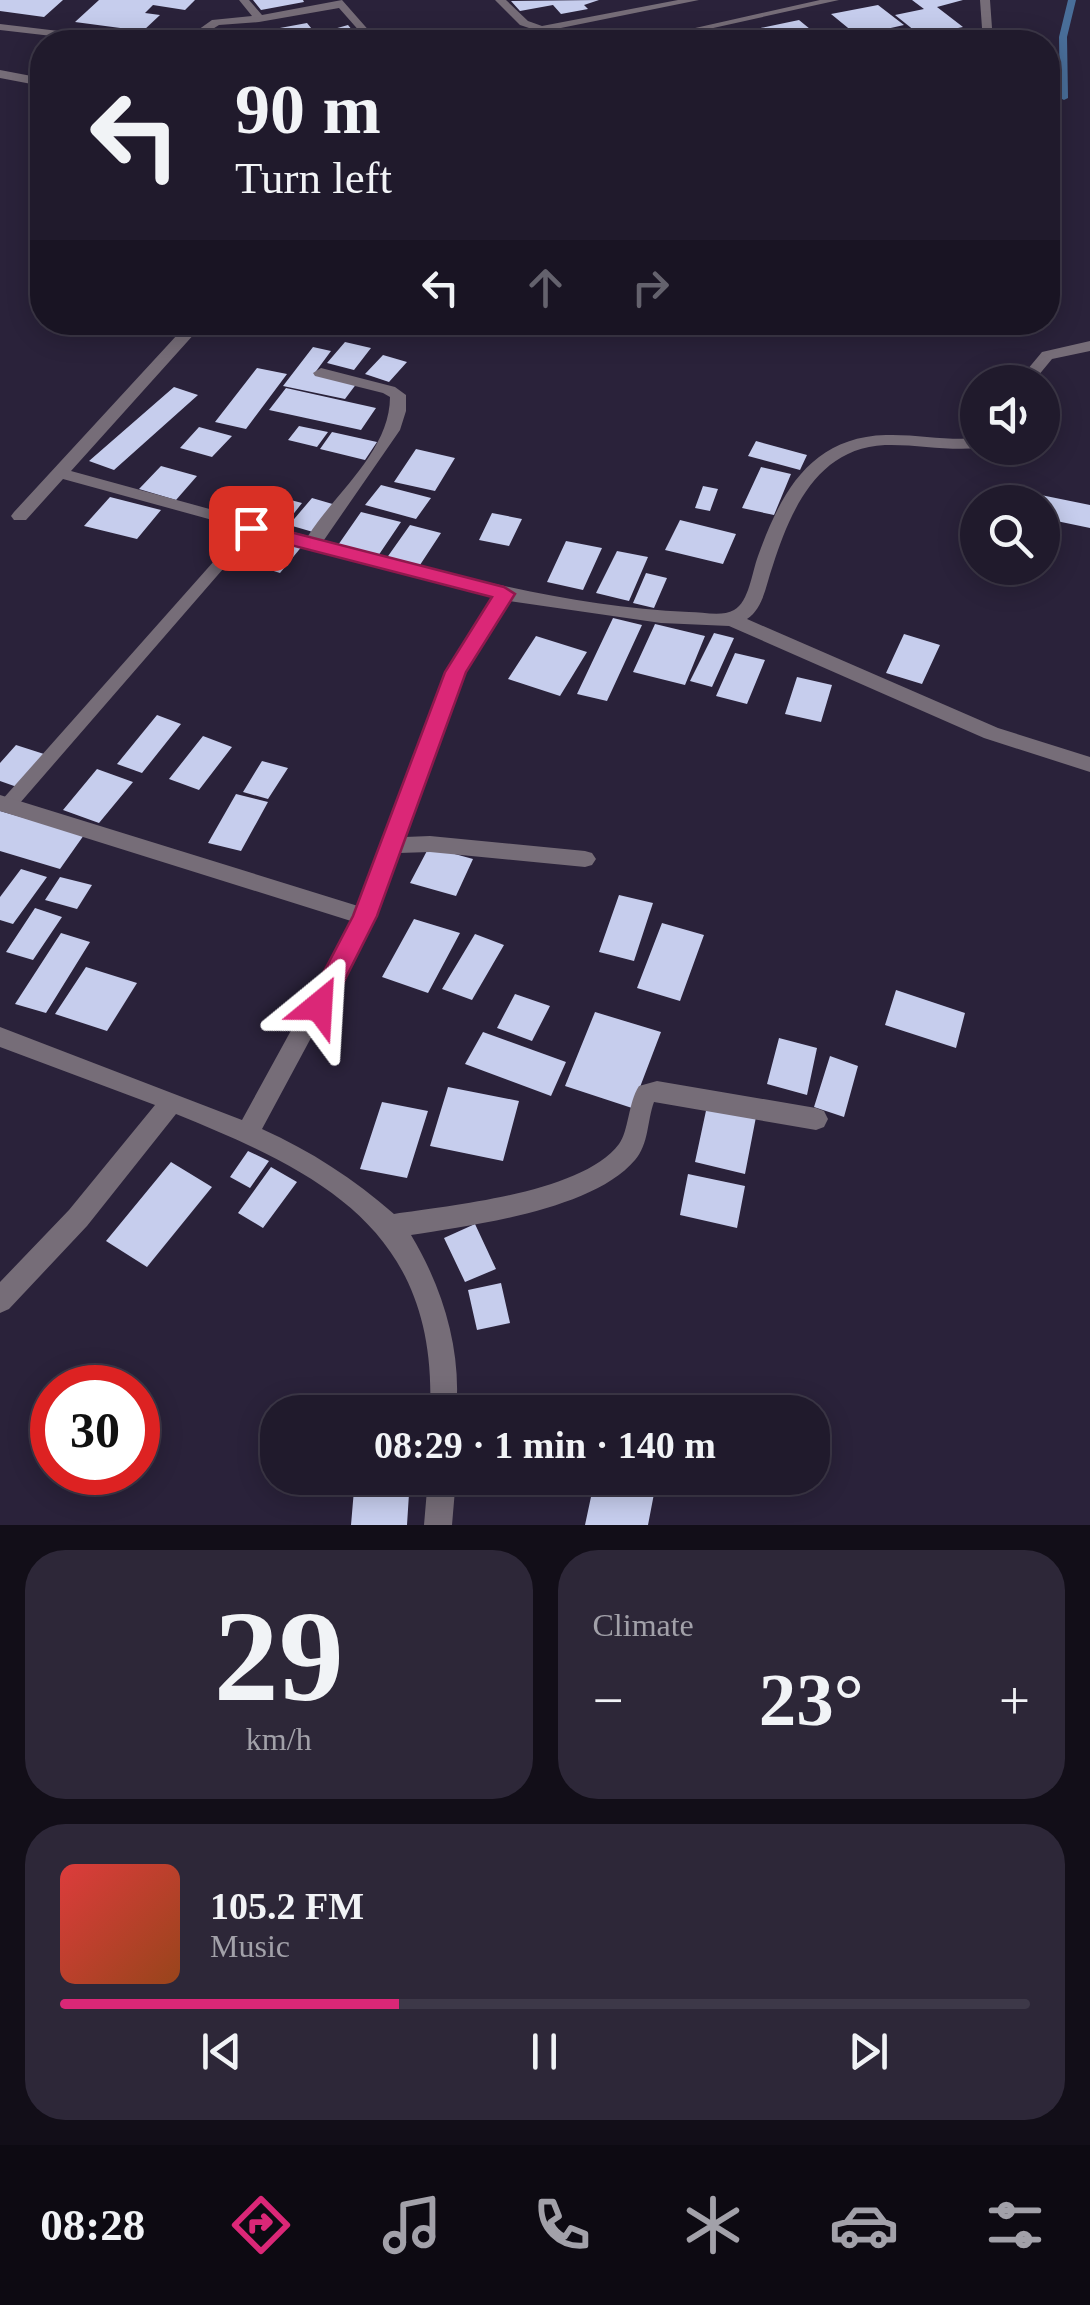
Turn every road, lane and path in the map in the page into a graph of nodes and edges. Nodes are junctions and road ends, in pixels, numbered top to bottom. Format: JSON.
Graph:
{"nodes":[{"id":1,"x":244,"y":0,"type":"edge"},
{"id":2,"x":500,"y":0,"type":"edge"},
{"id":3,"x":694,"y":0,"type":"edge"},
{"id":4,"x":834,"y":0,"type":"edge"},
{"id":5,"x":985,"y":0,"type":"edge"},
{"id":6,"x":339,"y":2,"type":"edge"},
{"id":7,"x":260,"y":19,"type":"junction"},
{"id":8,"x":0,"y":27,"type":"edge"},
{"id":9,"x":204,"y":30,"type":"edge"},
{"id":10,"x":364,"y":30,"type":"edge"},
{"id":11,"x":694,"y":30,"type":"edge"},
{"id":12,"x":987,"y":30,"type":"edge"},
{"id":13,"x":30,"y":31,"type":"edge"},
{"id":14,"x":0,"y":74,"type":"edge"},
{"id":15,"x":30,"y":80,"type":"edge"},
{"id":16,"x":186,"y":335,"type":"edge"},
{"id":17,"x":1090,"y":346,"type":"edge"},
{"id":18,"x":1039,"y":365,"type":"edge"},
{"id":19,"x":322,"y":373,"type":"dead end"},
{"id":20,"x":960,"y":442,"type":"edge"},
{"id":21,"x":60,"y":472,"type":"junction"},
{"id":22,"x":20,"y":516,"type":"dead end"},
{"id":23,"x":251,"y":528,"type":"junction"},
{"id":24,"x":314,"y":543,"type":"junction"},
{"id":25,"x":504,"y":594,"type":"junction"},
{"id":26,"x":732,"y":620,"type":"junction"},
{"id":27,"x":1090,"y":766,"type":"edge"},
{"id":28,"x":4,"y":804,"type":"edge"},
{"id":29,"x":391,"y":845,"type":"junction"},
{"id":30,"x":585,"y":859,"type":"dead end"},
{"id":31,"x":365,"y":916,"type":"junction"},
{"id":32,"x":0,"y":1036,"type":"edge"},
{"id":33,"x":170,"y":1104,"type":"junction"},
{"id":34,"x":816,"y":1119,"type":"dead end"},
{"id":35,"x":247,"y":1134,"type":"junction"},
{"id":36,"x":390,"y":1226,"type":"junction"},
{"id":37,"x":0,"y":1300,"type":"edge"},
{"id":38,"x":443,"y":1395,"type":"edge"},
{"id":39,"x":441,"y":1495,"type":"edge"},
{"id":40,"x":438,"y":1525,"type":"edge"}],
"edges":[{"from":1,"to":7,"type":"lane"},
{"from":2,"to":3,"type":"lane"},
{"from":4,"to":11,"type":"lane"},
{"from":5,"to":12,"type":"lane"},
{"from":6,"to":7,"type":"lane"},
{"from":6,"to":10,"type":"lane"},
{"from":7,"to":9,"type":"lane"},
{"from":8,"to":13,"type":"lane"},
{"from":14,"to":15,"type":"street"},
{"from":16,"to":21,"type":"street"},
{"from":17,"to":18,"type":"street"},
{"from":19,"to":24,"type":"street"},
{"from":20,"to":26,"type":"street"},
{"from":21,"to":22,"type":"street"},
{"from":21,"to":23,"type":"street"},
{"from":23,"to":24,"type":"street"},
{"from":23,"to":28,"type":"lane"},
{"from":24,"to":25,"type":"street"},
{"from":25,"to":26,"type":"street"},
{"from":25,"to":29,"type":"street"},
{"from":26,"to":27,"type":"street"},
{"from":28,"to":31,"type":"street"},
{"from":29,"to":30,"type":"street"},
{"from":29,"to":31,"type":"street"},
{"from":31,"to":35,"type":"street"},
{"from":32,"to":33,"type":"street"},
{"from":33,"to":35,"type":"street"},
{"from":33,"to":37,"type":"street"},
{"from":34,"to":36,"type":"street"},
{"from":35,"to":36,"type":"street"},
{"from":36,"to":38,"type":"street"},
{"from":39,"to":40,"type":"street"}]}
